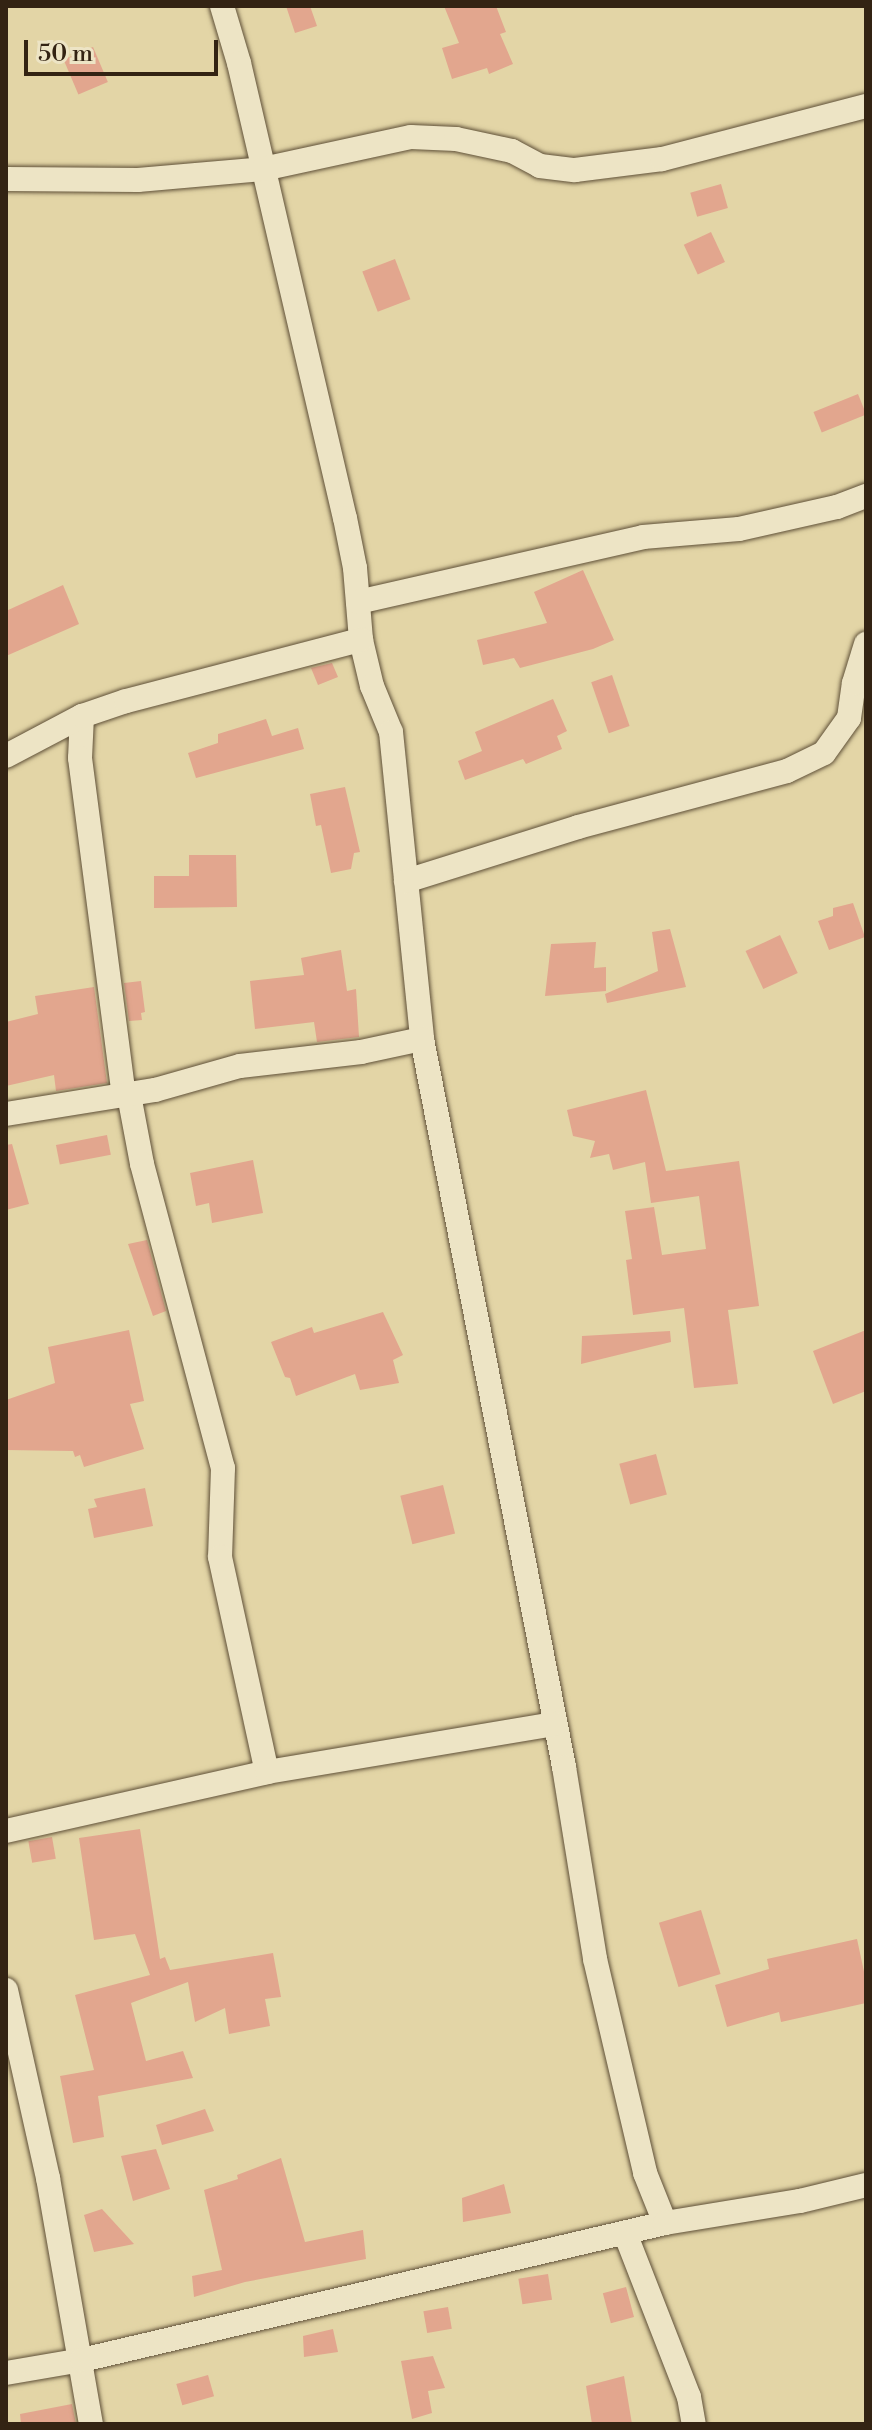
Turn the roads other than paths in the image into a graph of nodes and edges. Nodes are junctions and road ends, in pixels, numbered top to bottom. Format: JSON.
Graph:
{"nodes":[{"id":1,"x":222,"y":6,"type":"edge"},
{"id":2,"x":866,"y":106,"type":"edge"},
{"id":3,"x":263,"y":169,"type":"junction"},
{"id":4,"x":6,"y":179,"type":"edge"},
{"id":5,"x":866,"y":496,"type":"edge"},
{"id":6,"x":358,"y":602,"type":"junction"},
{"id":7,"x":361,"y":640,"type":"junction"},
{"id":8,"x":866,"y":644,"type":"edge"},
{"id":9,"x":82,"y":716,"type":"junction"},
{"id":10,"x":6,"y":756,"type":"edge"},
{"id":11,"x":406,"y":881,"type":"junction"},
{"id":12,"x":422,"y":1039,"type":"junction"},
{"id":13,"x":126,"y":1096,"type":"junction"},
{"id":14,"x":6,"y":1114,"type":"edge"},
{"id":15,"x":555,"y":1724,"type":"junction"},
{"id":16,"x":267,"y":1772,"type":"junction"},
{"id":17,"x":6,"y":1831,"type":"edge"},
{"id":18,"x":6,"y":1990,"type":"edge"},
{"id":19,"x":866,"y":2185,"type":"edge"},
{"id":20,"x":665,"y":2223,"type":"junction"},
{"id":21,"x":625,"y":2233,"type":"junction"},
{"id":22,"x":82,"y":2360,"type":"junction"},
{"id":23,"x":6,"y":2373,"type":"edge"},
{"id":24,"x":91,"y":2424,"type":"edge"},
{"id":25,"x":694,"y":2424,"type":"edge"}],
"edges":[{"from":1,"to":3,"type":"street"},
{"from":2,"to":3,"type":"street"},
{"from":3,"to":4,"type":"street"},
{"from":3,"to":6,"type":"street"},
{"from":5,"to":6,"type":"street"},
{"from":6,"to":7,"type":"street"},
{"from":7,"to":9,"type":"street"},
{"from":7,"to":11,"type":"street"},
{"from":8,"to":11,"type":"street"},
{"from":9,"to":10,"type":"street"},
{"from":9,"to":13,"type":"street"},
{"from":11,"to":12,"type":"street"},
{"from":12,"to":13,"type":"street"},
{"from":12,"to":15,"type":"street"},
{"from":13,"to":14,"type":"street"},
{"from":13,"to":16,"type":"street"},
{"from":15,"to":16,"type":"street"},
{"from":15,"to":20,"type":"street"},
{"from":16,"to":17,"type":"street"},
{"from":18,"to":22,"type":"street"},
{"from":19,"to":20,"type":"street"},
{"from":20,"to":21,"type":"street"},
{"from":21,"to":22,"type":"street"},
{"from":21,"to":25,"type":"street"},
{"from":22,"to":23,"type":"street"},
{"from":22,"to":24,"type":"street"}]}
